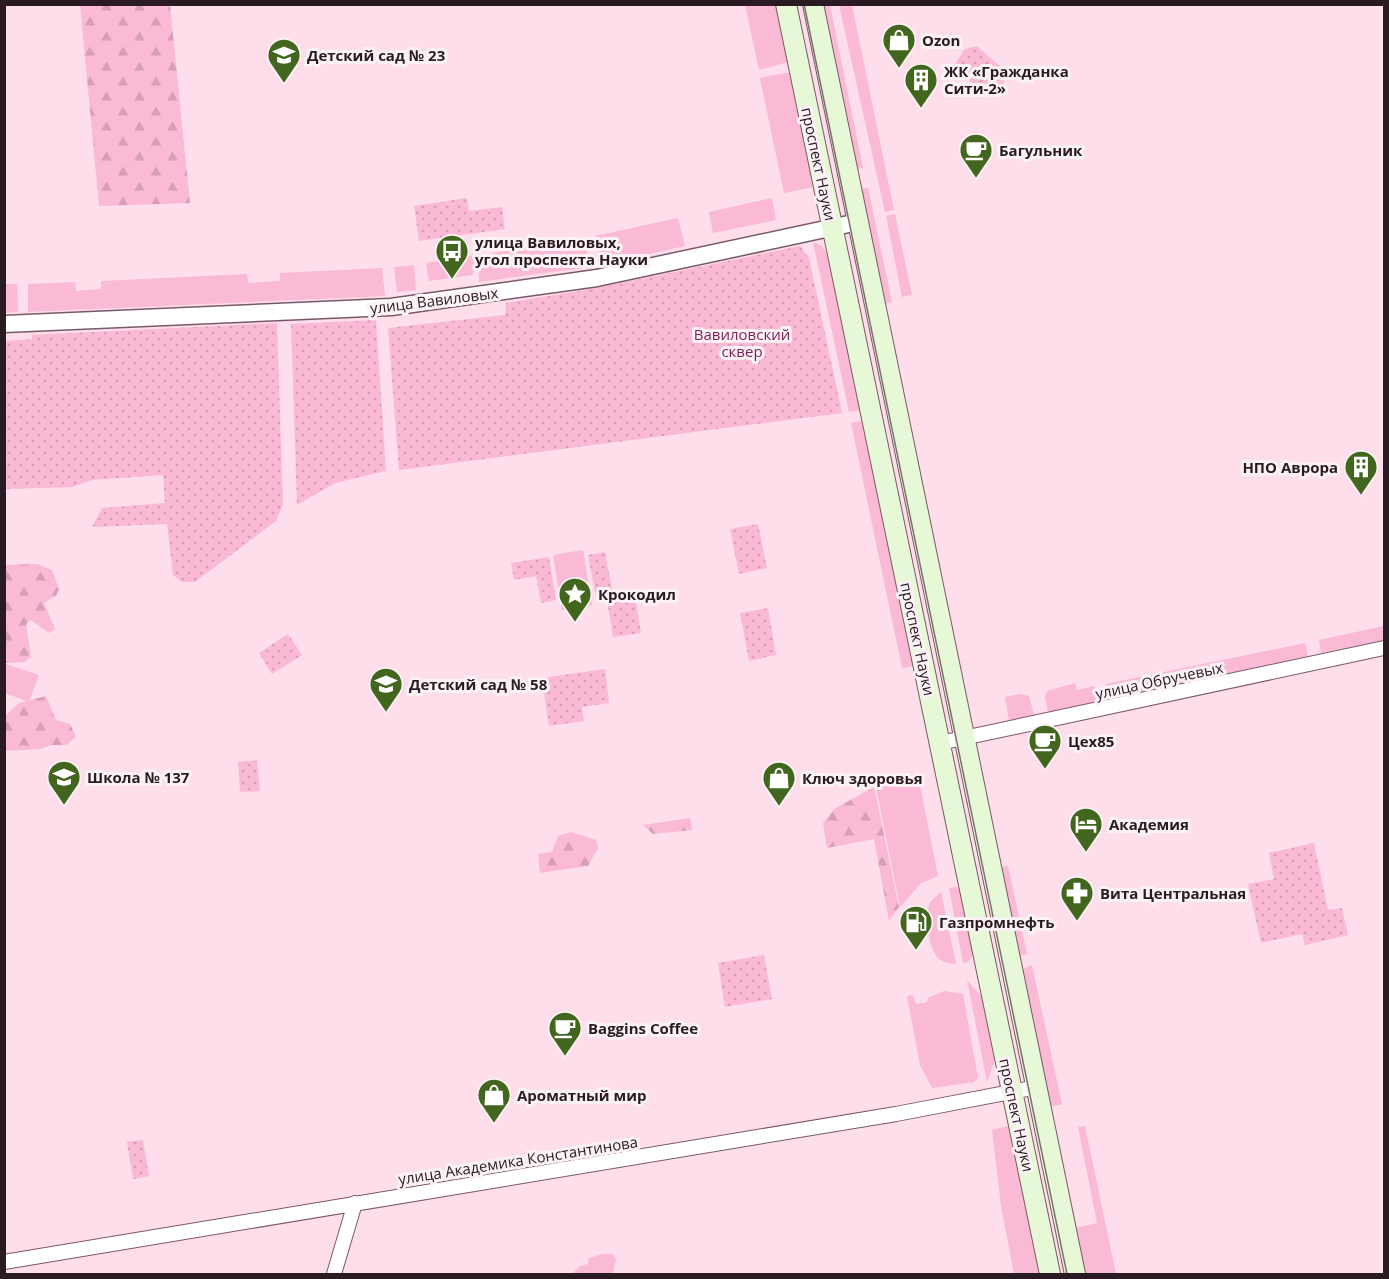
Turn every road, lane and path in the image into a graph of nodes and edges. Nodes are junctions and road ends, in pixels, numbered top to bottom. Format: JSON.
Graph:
{"nodes":[{"id":1,"x":786,"y":4,"type":"edge"},
{"id":2,"x":813,"y":4,"type":"edge"},
{"id":3,"x":858,"y":222,"type":"junction"},
{"id":4,"x":833,"y":227,"type":"junction"},
{"id":5,"x":4,"y":324,"type":"edge"},
{"id":6,"x":1384,"y":648,"type":"edge"},
{"id":7,"x":964,"y":738,"type":"junction"},
{"id":8,"x":940,"y":743,"type":"junction"},
{"id":9,"x":1037,"y":1087,"type":"junction"},
{"id":10,"x":1012,"y":1092,"type":"junction"},
{"id":11,"x":355,"y":1203,"type":"junction"},
{"id":12,"x":4,"y":1262,"type":"edge"},
{"id":13,"x":334,"y":1275,"type":"edge"},
{"id":14,"x":1050,"y":1275,"type":"edge"},
{"id":15,"x":1075,"y":1275,"type":"edge"}],
"edges":[{"from":1,"to":4,"type":"main road","name":"проспект Науки"},
{"from":2,"to":3,"type":"main road","name":"проспект Науки"},
{"from":3,"to":4,"type":"street","name":"улица Вавиловых"},
{"from":3,"to":7,"type":"main road","name":"проспект Науки"},
{"from":4,"to":5,"type":"street","name":"улица Вавиловых"},
{"from":4,"to":8,"type":"main road","name":"проспект Науки"},
{"from":6,"to":7,"type":"street","name":"улица Обручевых"},
{"from":7,"to":8,"type":"street","name":"улица Обручевых"},
{"from":7,"to":9,"type":"main road","name":"проспект Науки"},
{"from":8,"to":10,"type":"main road","name":"проспект Науки"},
{"from":9,"to":10,"type":"street","name":"улица Академика Константинова"},
{"from":9,"to":15,"type":"main road","name":"проспект Науки"},
{"from":10,"to":11,"type":"street","name":"улица Академика Константинова"},
{"from":10,"to":14,"type":"main road","name":"проспект Науки"},
{"from":11,"to":12,"type":"street","name":"улица Академика Константинова"},
{"from":11,"to":13,"type":"street"}]}
